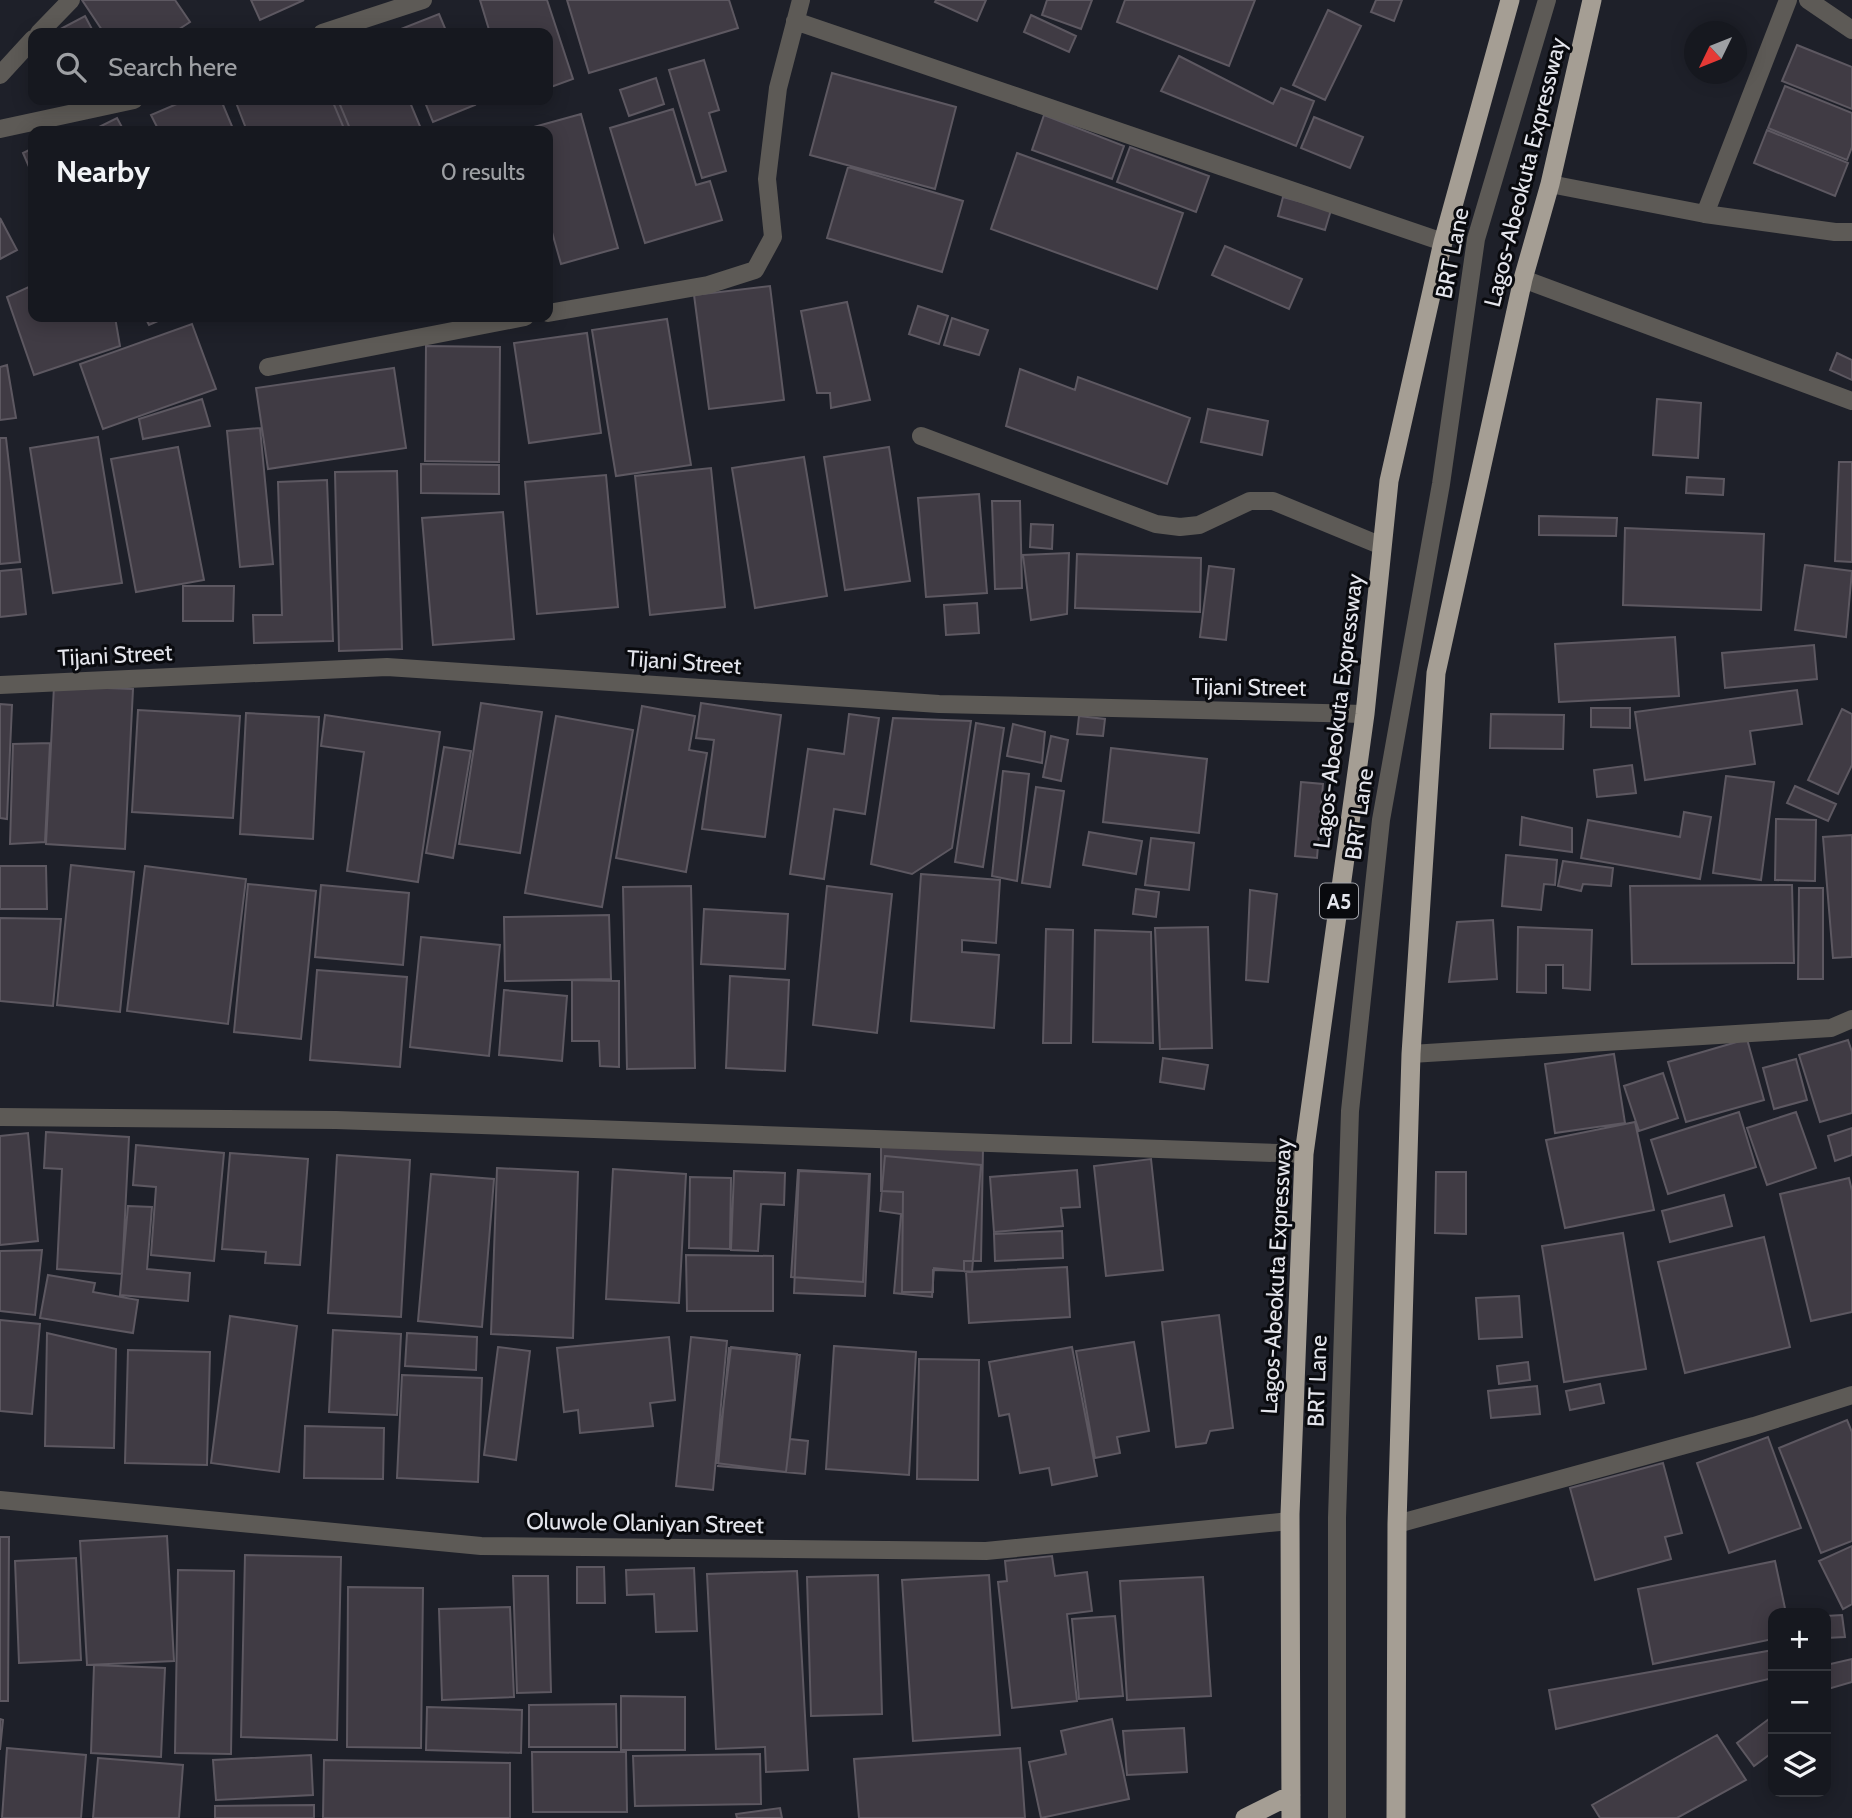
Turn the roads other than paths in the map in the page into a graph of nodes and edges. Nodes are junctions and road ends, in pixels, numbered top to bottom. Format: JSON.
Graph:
{"nodes":[{"id":1,"x":71,"y":0,"type":"edge"},
{"id":2,"x":423,"y":0,"type":"edge"},
{"id":3,"x":801,"y":0,"type":"edge"},
{"id":4,"x":1510,"y":0,"type":"edge"},
{"id":5,"x":1547,"y":0,"type":"edge"},
{"id":6,"x":1592,"y":0,"type":"edge"},
{"id":7,"x":1788,"y":0,"type":"edge"},
{"id":8,"x":1808,"y":0,"type":"edge"},
{"id":9,"x":794,"y":21,"type":"junction"},
{"id":10,"x":44,"y":28,"type":"edge"},
{"id":11,"x":337,"y":28,"type":"edge"},
{"id":12,"x":1852,"y":30,"type":"edge"},
{"id":13,"x":28,"y":44,"type":"edge"},
{"id":14,"x":0,"y":75,"type":"edge"},
{"id":15,"x":111,"y":105,"type":"edge"},
{"id":16,"x":0,"y":129,"type":"edge"},
{"id":17,"x":1550,"y":184,"type":"junction"},
{"id":18,"x":1705,"y":214,"type":"junction"},
{"id":19,"x":1852,"y":232,"type":"edge"},
{"id":20,"x":1443,"y":242,"type":"junction"},
{"id":21,"x":1523,"y":279,"type":"junction"},
{"id":22,"x":553,"y":312,"type":"edge"},
{"id":23,"x":499,"y":322,"type":"edge"},
{"id":24,"x":268,"y":367,"type":"dead end"},
{"id":25,"x":1852,"y":401,"type":"edge"},
{"id":26,"x":920,"y":436,"type":"dead end"},
{"id":27,"x":1382,"y":546,"type":"junction"},
{"id":28,"x":0,"y":685,"type":"edge"},
{"id":29,"x":1365,"y":714,"type":"junction"},
{"id":30,"x":1852,"y":1019,"type":"edge"},
{"id":31,"x":1411,"y":1054,"type":"junction"},
{"id":32,"x":0,"y":1117,"type":"edge"},
{"id":33,"x":1304,"y":1154,"type":"junction"},
{"id":34,"x":1852,"y":1395,"type":"edge"},
{"id":35,"x":0,"y":1500,"type":"edge"},
{"id":36,"x":1290,"y":1521,"type":"junction"},
{"id":37,"x":1398,"y":1524,"type":"junction"},
{"id":38,"x":1292,"y":1795,"type":"junction"},
{"id":39,"x":1245,"y":1818,"type":"edge"},
{"id":40,"x":1291,"y":1818,"type":"edge"},
{"id":41,"x":1337,"y":1818,"type":"edge"},
{"id":42,"x":1396,"y":1818,"type":"edge"}],
"edges":[{"from":1,"to":10,"type":"street"},
{"from":2,"to":11,"type":"street"},
{"from":3,"to":9,"type":"street"},
{"from":4,"to":20,"type":"highway","name":"Lagos-Abeokuta Expressway","number":"A5"},
{"from":5,"to":41,"type":"street","name":"BRT Lane"},
{"from":6,"to":17,"type":"highway","name":"Lagos-Abeokuta Expressway"},
{"from":7,"to":18,"type":"street"},
{"from":8,"to":12,"type":"street"},
{"from":9,"to":20,"type":"street"},
{"from":9,"to":22,"type":"street"},
{"from":13,"to":14,"type":"street"},
{"from":15,"to":16,"type":"street"},
{"from":17,"to":18,"type":"street"},
{"from":17,"to":21,"type":"highway","name":"Lagos-Abeokuta Expressway"},
{"from":18,"to":19,"type":"street"},
{"from":20,"to":27,"type":"highway","name":"Lagos-Abeokuta Expressway","number":"A5"},
{"from":21,"to":25,"type":"street"},
{"from":21,"to":31,"type":"highway","name":"Lagos-Abeokuta Expressway"},
{"from":23,"to":24,"type":"street"},
{"from":26,"to":27,"type":"street"},
{"from":27,"to":29,"type":"highway","name":"Lagos-Abeokuta Expressway","number":"A5"},
{"from":28,"to":29,"type":"street","name":"Tijani Street"},
{"from":29,"to":33,"type":"highway","name":"Lagos-Abeokuta Expressway","number":"A5"},
{"from":30,"to":31,"type":"street"},
{"from":31,"to":37,"type":"highway","name":"Lagos-Abeokuta Expressway"},
{"from":32,"to":33,"type":"street"},
{"from":33,"to":36,"type":"highway","name":"Lagos-Abeokuta Expressway","number":"A5"},
{"from":34,"to":37,"type":"street"},
{"from":35,"to":36,"type":"street","name":"Oluwole Olaniyan Street"},
{"from":36,"to":38,"type":"highway","name":"Lagos-Abeokuta Expressway","number":"A5"},
{"from":37,"to":42,"type":"highway","name":"Lagos-Abeokuta Expressway"},
{"from":38,"to":39,"type":"highway"},
{"from":38,"to":40,"type":"highway","name":"Lagos-Abeokuta Expressway","number":"A5"}]}
